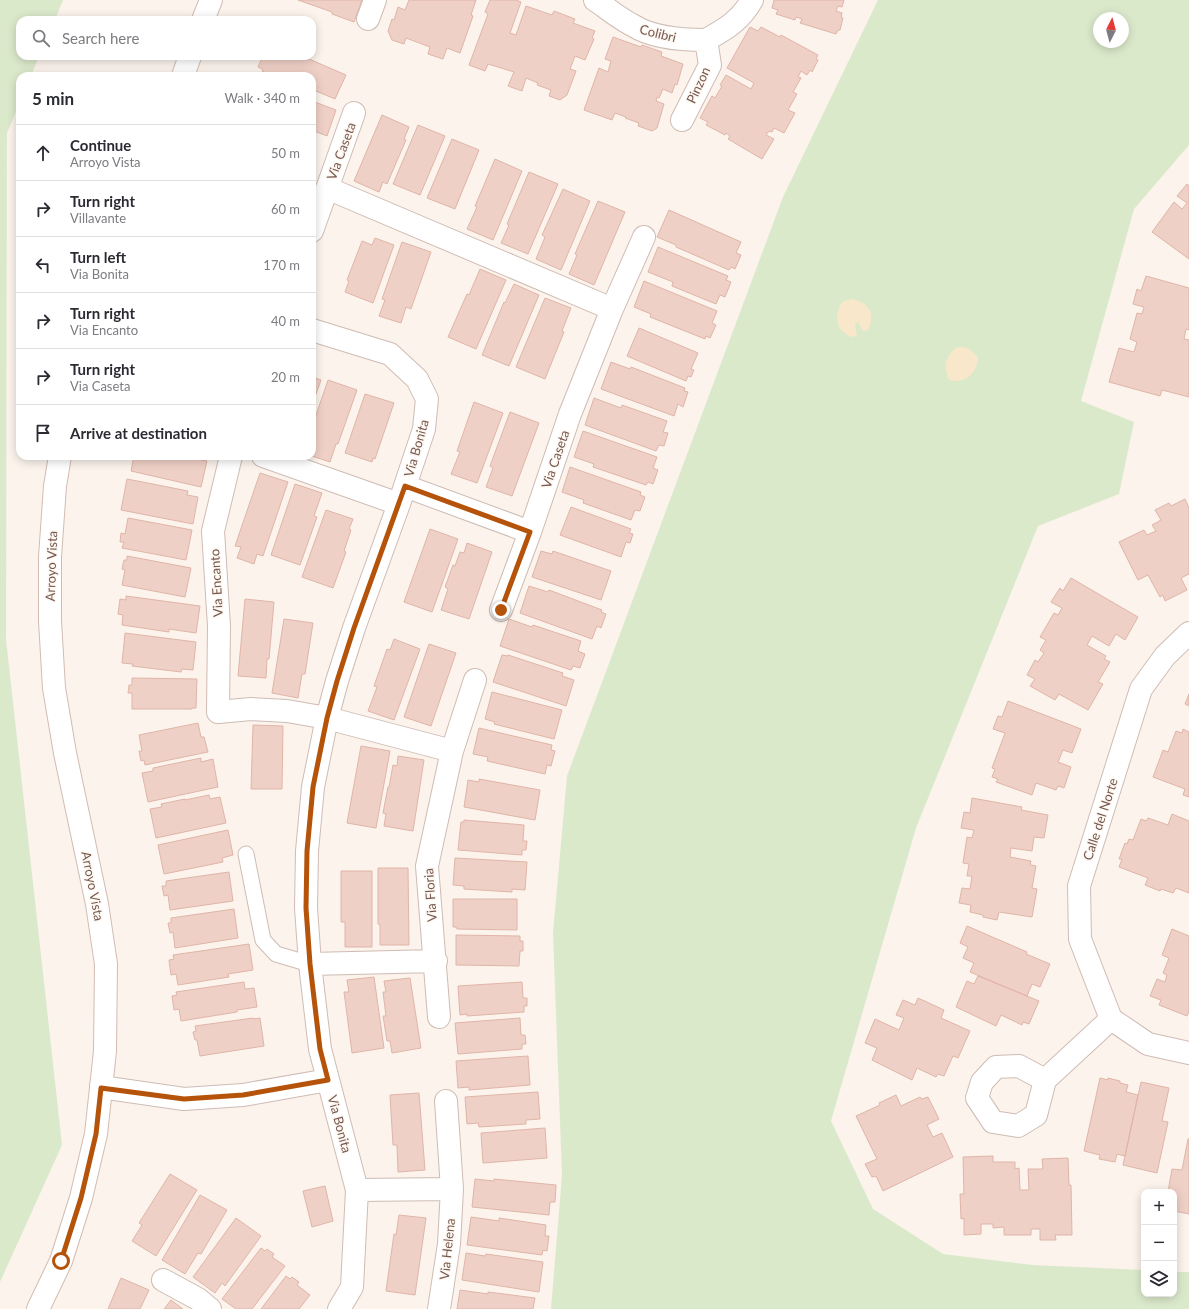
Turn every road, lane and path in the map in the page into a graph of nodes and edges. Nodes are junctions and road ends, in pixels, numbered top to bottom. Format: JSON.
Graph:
{"nodes":[{"id":1,"x":211,"y":0,"type":"edge"},
{"id":2,"x":596,"y":0,"type":"edge"},
{"id":3,"x":752,"y":0,"type":"edge"},
{"id":4,"x":205,"y":16,"type":"edge"},
{"id":5,"x":706,"y":40,"type":"junction"},
{"id":6,"x":189,"y":60,"type":"edge"},
{"id":7,"x":184,"y":72,"type":"edge"},
{"id":8,"x":354,"y":113,"type":"dead end"},
{"id":9,"x":682,"y":120,"type":"dead end"},
{"id":10,"x":327,"y":188,"type":"junction"},
{"id":11,"x":316,"y":220,"type":"edge"},
{"id":12,"x":644,"y":237,"type":"dead end"},
{"id":13,"x":612,"y":309,"type":"junction"},
{"id":14,"x":316,"y":331,"type":"edge"},
{"id":15,"x":59,"y":460,"type":"edge"},
{"id":16,"x":230,"y":460,"type":"edge"},
{"id":17,"x":277,"y":460,"type":"edge"},
{"id":18,"x":402,"y":495,"type":"junction"},
{"id":19,"x":530,"y":532,"type":"junction"},
{"id":20,"x":501,"y":610,"type":"dead end"},
{"id":21,"x":1189,"y":633,"type":"edge"},
{"id":22,"x":475,"y":680,"type":"dead end"},
{"id":23,"x":327,"y":718,"type":"junction"},
{"id":24,"x":452,"y":751,"type":"junction"},
{"id":25,"x":246,"y":854,"type":"dead end"},
{"id":26,"x":436,"y":961,"type":"junction"},
{"id":27,"x":310,"y":964,"type":"junction"},
{"id":28,"x":439,"y":1017,"type":"dead end"},
{"id":29,"x":1111,"y":1019,"type":"junction"},
{"id":30,"x":1189,"y":1053,"type":"edge"},
{"id":31,"x":328,"y":1080,"type":"junction"},
{"id":32,"x":1045,"y":1080,"type":"dead end"},
{"id":33,"x":101,"y":1088,"type":"junction"},
{"id":34,"x":446,"y":1101,"type":"dead end"},
{"id":35,"x":452,"y":1189,"type":"junction"},
{"id":36,"x":357,"y":1190,"type":"junction"},
{"id":37,"x":163,"y":1280,"type":"dead end"},
{"id":38,"x":38,"y":1309,"type":"edge"},
{"id":39,"x":210,"y":1309,"type":"edge"},
{"id":40,"x":339,"y":1309,"type":"edge"},
{"id":41,"x":439,"y":1309,"type":"edge"}],
"edges":[{"from":1,"to":4,"type":"street"},
{"from":2,"to":5,"type":"street","name":"Colibri"},
{"from":3,"to":5,"type":"street"},
{"from":5,"to":9,"type":"street","name":"Pinzon"},
{"from":6,"to":7,"type":"street"},
{"from":8,"to":10,"type":"street","name":"Via Caseta"},
{"from":10,"to":11,"type":"street","name":"Via Caseta"},
{"from":10,"to":13,"type":"street","name":"Via Caseta"},
{"from":12,"to":13,"type":"street","name":"Via Caseta"},
{"from":13,"to":19,"type":"street","name":"Via Caseta"},
{"from":14,"to":18,"type":"street","name":"Via Bonita"},
{"from":15,"to":33,"type":"street","name":"Arroyo Vista"},
{"from":16,"to":23,"type":"street","name":"Via Encanto"},
{"from":17,"to":18,"type":"street"},
{"from":18,"to":19,"type":"street"},
{"from":18,"to":23,"type":"street","name":"Via Bonita"},
{"from":19,"to":20,"type":"street","name":"Via Caseta"},
{"from":21,"to":29,"type":"street","name":"Calle del Norte"},
{"from":22,"to":24,"type":"street","name":"Via Floria"},
{"from":23,"to":24,"type":"street"},
{"from":23,"to":27,"type":"street","name":"Via Bonita"},
{"from":24,"to":26,"type":"street","name":"Via Floria"},
{"from":25,"to":27,"type":"lane"},
{"from":26,"to":27,"type":"street"},
{"from":26,"to":28,"type":"street","name":"Via Floria"},
{"from":27,"to":31,"type":"street","name":"Via Bonita"},
{"from":29,"to":30,"type":"street"},
{"from":29,"to":32,"type":"street"},
{"from":31,"to":33,"type":"street"},
{"from":31,"to":36,"type":"street","name":"Via Bonita"},
{"from":33,"to":38,"type":"street","name":"Arroyo Vista"},
{"from":34,"to":35,"type":"street","name":"Via Helena"},
{"from":35,"to":36,"type":"street"},
{"from":35,"to":41,"type":"street","name":"Via Helena"},
{"from":36,"to":40,"type":"street","name":"Via Bonita"},
{"from":37,"to":39,"type":"street"}]}
